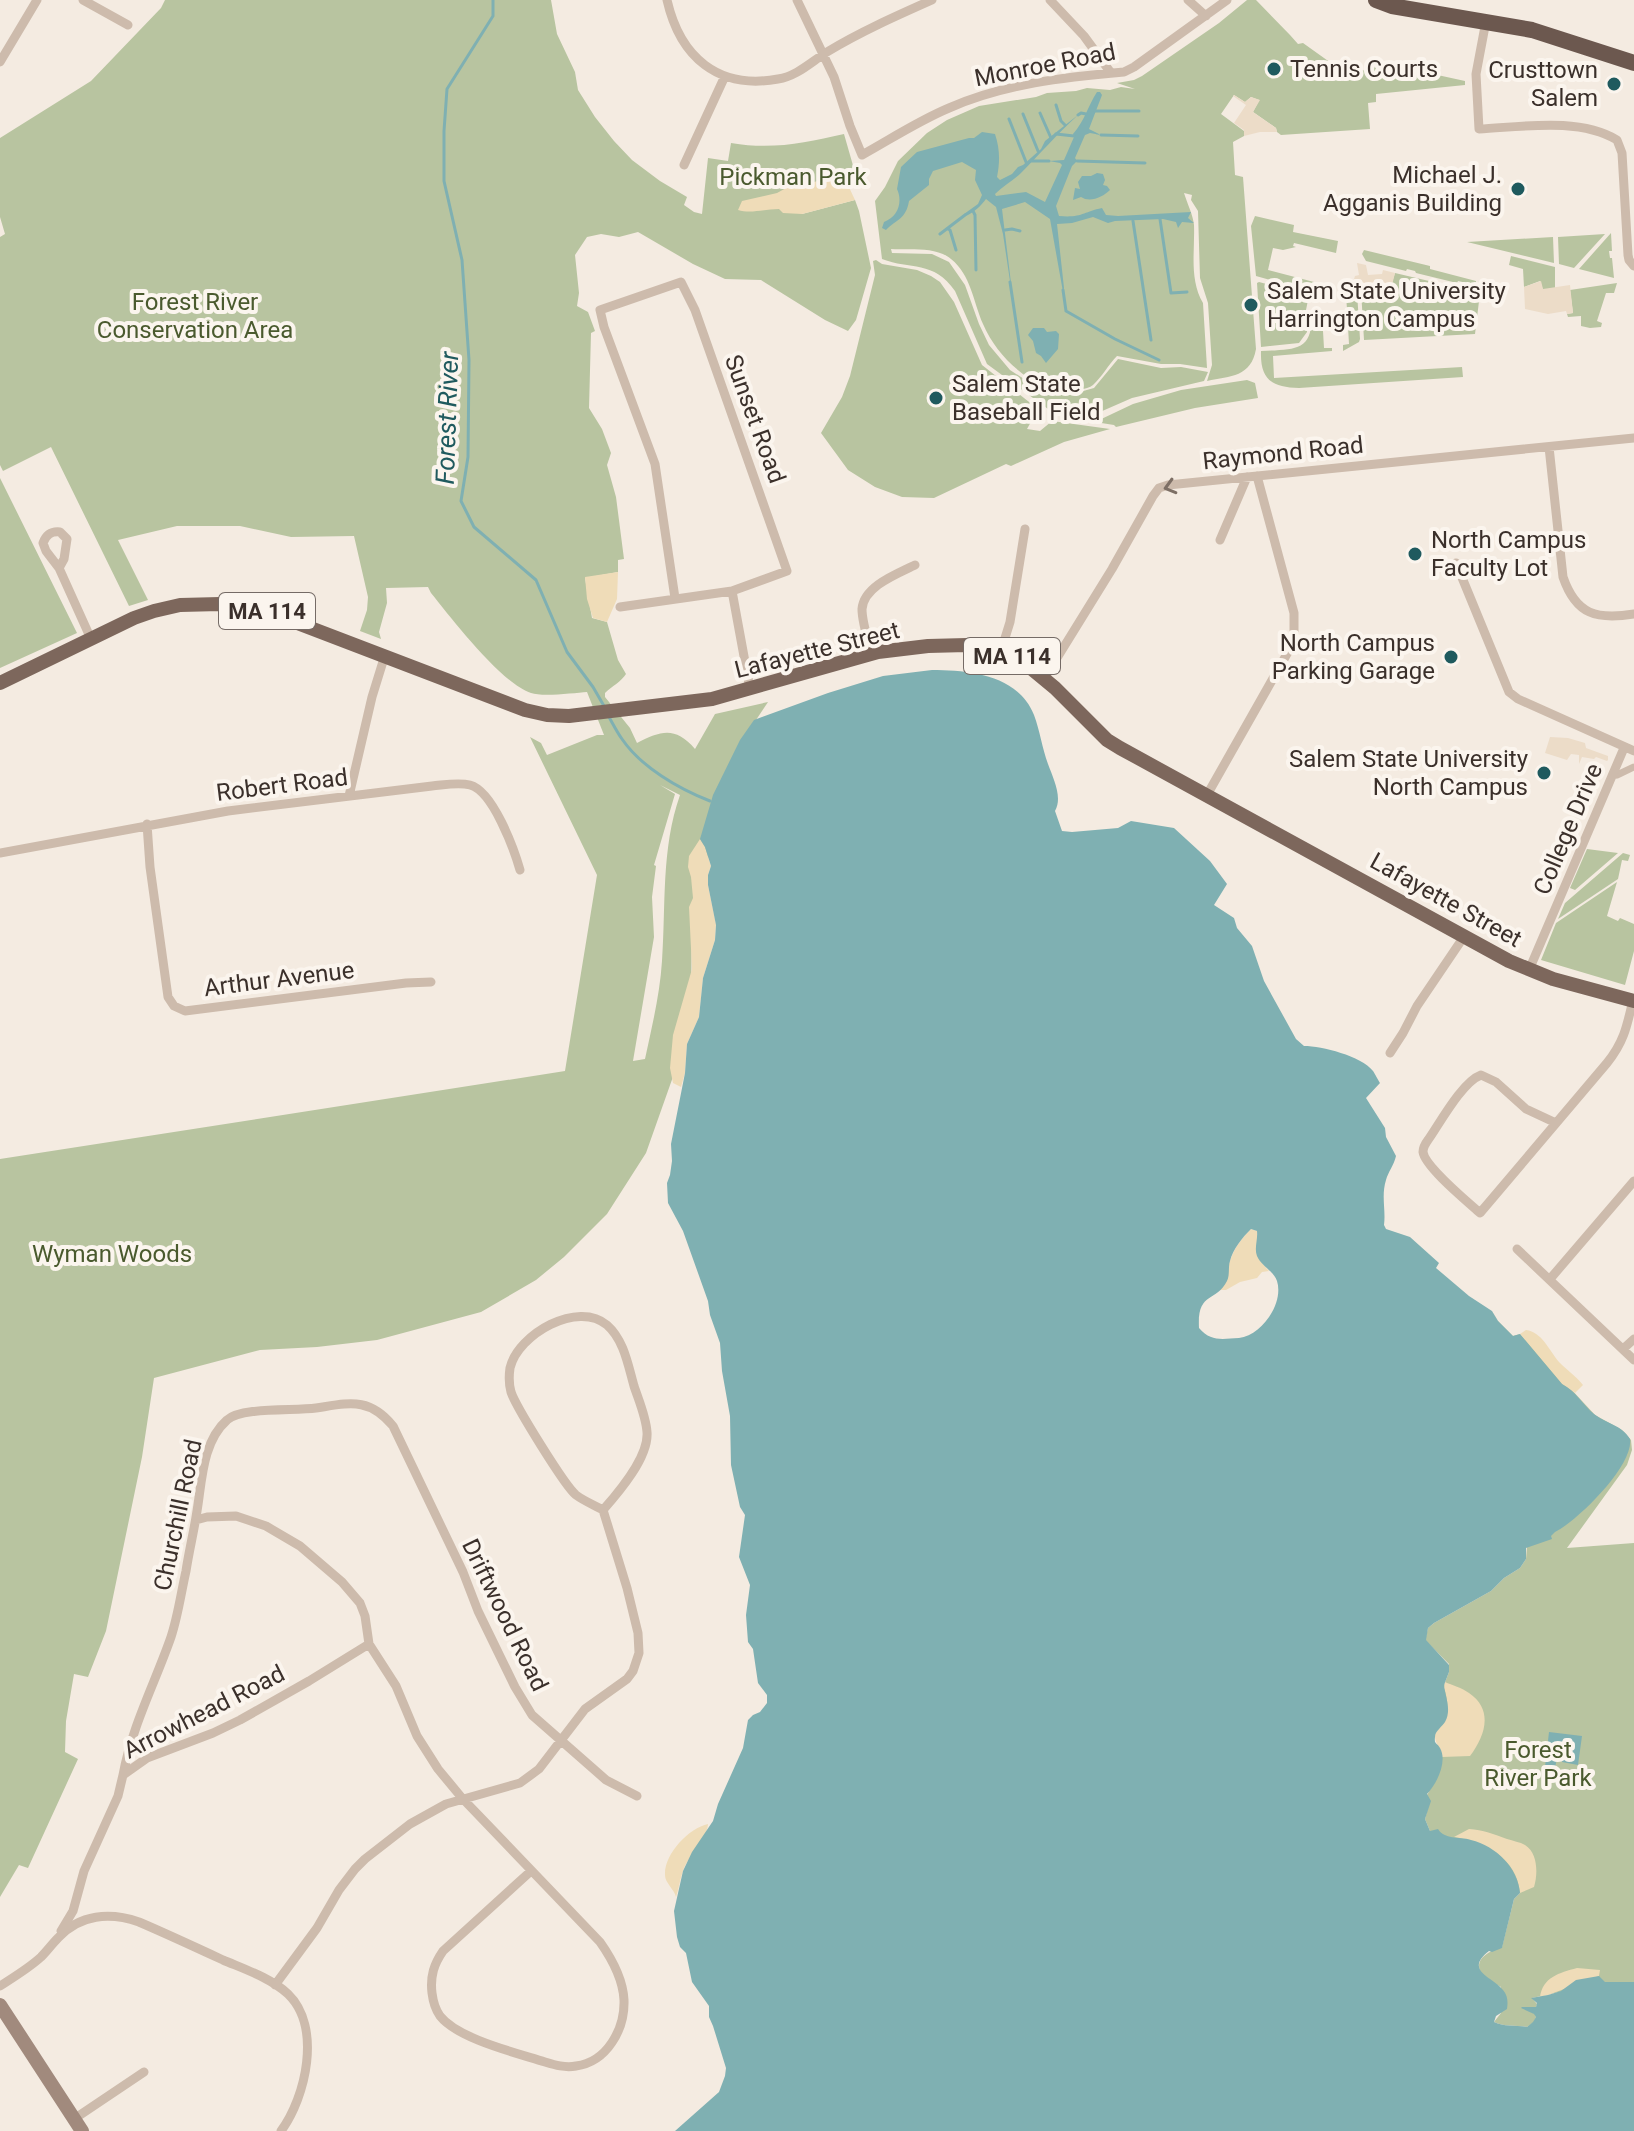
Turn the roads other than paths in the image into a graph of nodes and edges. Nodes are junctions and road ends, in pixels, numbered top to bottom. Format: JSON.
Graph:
{"nodes":[{"id":1,"x":37,"y":0,"type":"edge"},
{"id":2,"x":83,"y":0,"type":"edge"},
{"id":3,"x":667,"y":0,"type":"edge"},
{"id":4,"x":797,"y":0,"type":"edge"},
{"id":5,"x":932,"y":0,"type":"edge"},
{"id":6,"x":1050,"y":0,"type":"edge"},
{"id":7,"x":1188,"y":0,"type":"edge"},
{"id":8,"x":1227,"y":0,"type":"edge"},
{"id":9,"x":1376,"y":0,"type":"edge"},
{"id":10,"x":1406,"y":4,"type":"edge"},
{"id":11,"x":1206,"y":16,"type":"junction"},
{"id":12,"x":1486,"y":21,"type":"junction"},
{"id":13,"x":128,"y":25,"type":"dead end"},
{"id":14,"x":823,"y":54,"type":"junction"},
{"id":15,"x":0,"y":62,"type":"edge"},
{"id":16,"x":1634,"y":63,"type":"edge"},
{"id":17,"x":1111,"y":73,"type":"junction"},
{"id":18,"x":725,"y":76,"type":"junction"},
{"id":19,"x":684,"y":165,"type":"dead end"},
{"id":20,"x":1634,"y":266,"type":"edge"},
{"id":21,"x":1634,"y":438,"type":"edge"},
{"id":22,"x":1549,"y":447,"type":"junction"},
{"id":23,"x":1252,"y":476,"type":"junction"},
{"id":24,"x":1025,"y":529,"type":"dead end"},
{"id":25,"x":1220,"y":540,"type":"dead end"},
{"id":26,"x":1456,"y":563,"type":"dead end"},
{"id":27,"x":915,"y":565,"type":"dead end"},
{"id":28,"x":59,"y":568,"type":"dead end"},
{"id":29,"x":732,"y":591,"type":"junction"},
{"id":30,"x":675,"y":598,"type":"junction"},
{"id":31,"x":620,"y":607,"type":"dead end"},
{"id":32,"x":1634,"y":614,"type":"edge"},
{"id":33,"x":91,"y":639,"type":"junction"},
{"id":34,"x":1001,"y":651,"type":"junction"},
{"id":35,"x":872,"y":654,"type":"junction"},
{"id":36,"x":385,"y":655,"type":"junction"},
{"id":37,"x":1044,"y":679,"type":"junction"},
{"id":38,"x":0,"y":683,"type":"edge"},
{"id":39,"x":750,"y":689,"type":"junction"},
{"id":40,"x":1629,"y":750,"type":"edge"},
{"id":41,"x":1634,"y":767,"type":"edge"},
{"id":42,"x":1617,"y":775,"type":"dead end"},
{"id":43,"x":1207,"y":795,"type":"junction"},
{"id":44,"x":349,"y":796,"type":"junction"},
{"id":45,"x":147,"y":824,"type":"junction"},
{"id":46,"x":0,"y":853,"type":"edge"},
{"id":47,"x":520,"y":870,"type":"dead end"},
{"id":48,"x":1465,"y":935,"type":"junction"},
{"id":49,"x":1529,"y":970,"type":"junction"},
{"id":50,"x":431,"y":982,"type":"dead end"},
{"id":51,"x":1633,"y":1000,"type":"edge"},
{"id":52,"x":1390,"y":1053,"type":"dead end"},
{"id":53,"x":1556,"y":1123,"type":"junction"},
{"id":54,"x":1634,"y":1181,"type":"edge"},
{"id":55,"x":1517,"y":1249,"type":"dead end"},
{"id":56,"x":1550,"y":1279,"type":"junction"},
{"id":57,"x":1634,"y":1339,"type":"edge"},
{"id":58,"x":1623,"y":1349,"type":"junction"},
{"id":59,"x":1634,"y":1360,"type":"edge"},
{"id":60,"x":383,"y":1414,"type":"joint"},
{"id":61,"x":603,"y":1510,"type":"junction"},
{"id":62,"x":196,"y":1520,"type":"junction"},
{"id":63,"x":369,"y":1644,"type":"junction"},
{"id":64,"x":561,"y":1740,"type":"junction"},
{"id":65,"x":123,"y":1775,"type":"junction"},
{"id":66,"x":637,"y":1796,"type":"dead end"},
{"id":67,"x":462,"y":1798,"type":"junction"},
{"id":68,"x":531,"y":1871,"type":"junction"},
{"id":69,"x":59,"y":1936,"type":"junction"},
{"id":70,"x":275,"y":1985,"type":"junction"},
{"id":71,"x":0,"y":1986,"type":"edge"},
{"id":72,"x":0,"y":2005,"type":"edge"},
{"id":73,"x":144,"y":2072,"type":"dead end"},
{"id":74,"x":78,"y":2125,"type":"edge"},
{"id":75,"x":281,"y":2131,"type":"edge"}],
"edges":[{"from":1,"to":15,"type":"street"},
{"from":2,"to":13,"type":"street"},
{"from":3,"to":18,"type":"street"},
{"from":4,"to":14,"type":"street"},
{"from":5,"to":14,"type":"street"},
{"from":6,"to":17,"type":"street"},
{"from":7,"to":11,"type":"street"},
{"from":8,"to":11,"type":"street","name":"Monroe Road"},
{"from":9,"to":10,"type":"highway"},
{"from":10,"to":12,"type":"highway"},
{"from":11,"to":17,"type":"street","name":"Monroe Road"},
{"from":12,"to":16,"type":"highway"},
{"from":12,"to":20,"type":"street"},
{"from":14,"to":17,"type":"street","name":"Monroe Road"},
{"from":14,"to":18,"type":"street"},
{"from":18,"to":19,"type":"street"},
{"from":21,"to":22,"type":"street","name":"Raymond Road"},
{"from":22,"to":23,"type":"street","name":"Raymond Road"},
{"from":22,"to":32,"type":"street"},
{"from":23,"to":25,"type":"street"},
{"from":23,"to":37,"type":"street","name":"Raymond Road","one_way":true},
{"from":23,"to":43,"type":"street"},
{"from":24,"to":34,"type":"street"},
{"from":26,"to":40,"type":"street","name":"College Drive"},
{"from":27,"to":35,"type":"street"},
{"from":28,"to":33,"type":"street"},
{"from":29,"to":30,"type":"street"},
{"from":29,"to":30,"type":"street","name":"Sunset Road"},
{"from":29,"to":39,"type":"street"},
{"from":30,"to":31,"type":"street"},
{"from":33,"to":36,"type":"main road","name":"Lafayette Street","number":"MA 114"},
{"from":33,"to":38,"type":"main road","name":"Lafayette Street","number":"MA 114"},
{"from":34,"to":35,"type":"main road","name":"Lafayette Street","number":"MA 114"},
{"from":34,"to":37,"type":"main road","name":"Lafayette Street","number":"MA 114"},
{"from":35,"to":39,"type":"main road","name":"Lafayette Street","number":"MA 114"},
{"from":36,"to":39,"type":"main road","name":"Lafayette Street","number":"MA 114"},
{"from":36,"to":44,"type":"street"},
{"from":37,"to":43,"type":"main road","name":"Lafayette Street","number":"MA 114"},
{"from":40,"to":49,"type":"street","name":"College Drive"},
{"from":41,"to":42,"type":"street"},
{"from":43,"to":48,"type":"main road","name":"Lafayette Street","number":"MA 114"},
{"from":44,"to":45,"type":"street","name":"Robert Road"},
{"from":44,"to":47,"type":"street","name":"Robert Road"},
{"from":45,"to":46,"type":"street","name":"Robert Road"},
{"from":45,"to":50,"type":"street","name":"Arthur Avenue"},
{"from":48,"to":49,"type":"main road","name":"Lafayette Street","number":"MA 114"},
{"from":48,"to":52,"type":"street"},
{"from":49,"to":51,"type":"main road","name":"Lafayette Street","number":"MA 114"},
{"from":51,"to":53,"type":"street"},
{"from":53,"to":53,"type":"street"},
{"from":54,"to":56,"type":"street"},
{"from":55,"to":56,"type":"street"},
{"from":56,"to":58,"type":"street"},
{"from":57,"to":58,"type":"street"},
{"from":58,"to":59,"type":"street"},
{"from":60,"to":62,"type":"street","name":"Churchill Road"},
{"from":60,"to":64,"type":"street","name":"Driftwood Road"},
{"from":61,"to":61,"type":"street"},
{"from":61,"to":64,"type":"street"},
{"from":62,"to":63,"type":"street"},
{"from":62,"to":65,"type":"street","name":"Churchill Road"},
{"from":63,"to":65,"type":"street","name":"Arrowhead Road"},
{"from":63,"to":67,"type":"street"},
{"from":64,"to":66,"type":"street","name":"Driftwood Road"},
{"from":64,"to":67,"type":"street"},
{"from":65,"to":69,"type":"street","name":"Arrowhead Road"},
{"from":67,"to":68,"type":"street"},
{"from":67,"to":70,"type":"street"},
{"from":68,"to":68,"type":"street"},
{"from":69,"to":70,"type":"street"},
{"from":69,"to":71,"type":"street"},
{"from":70,"to":75,"type":"street"},
{"from":72,"to":74,"type":"main road"},
{"from":73,"to":74,"type":"street"}]}
